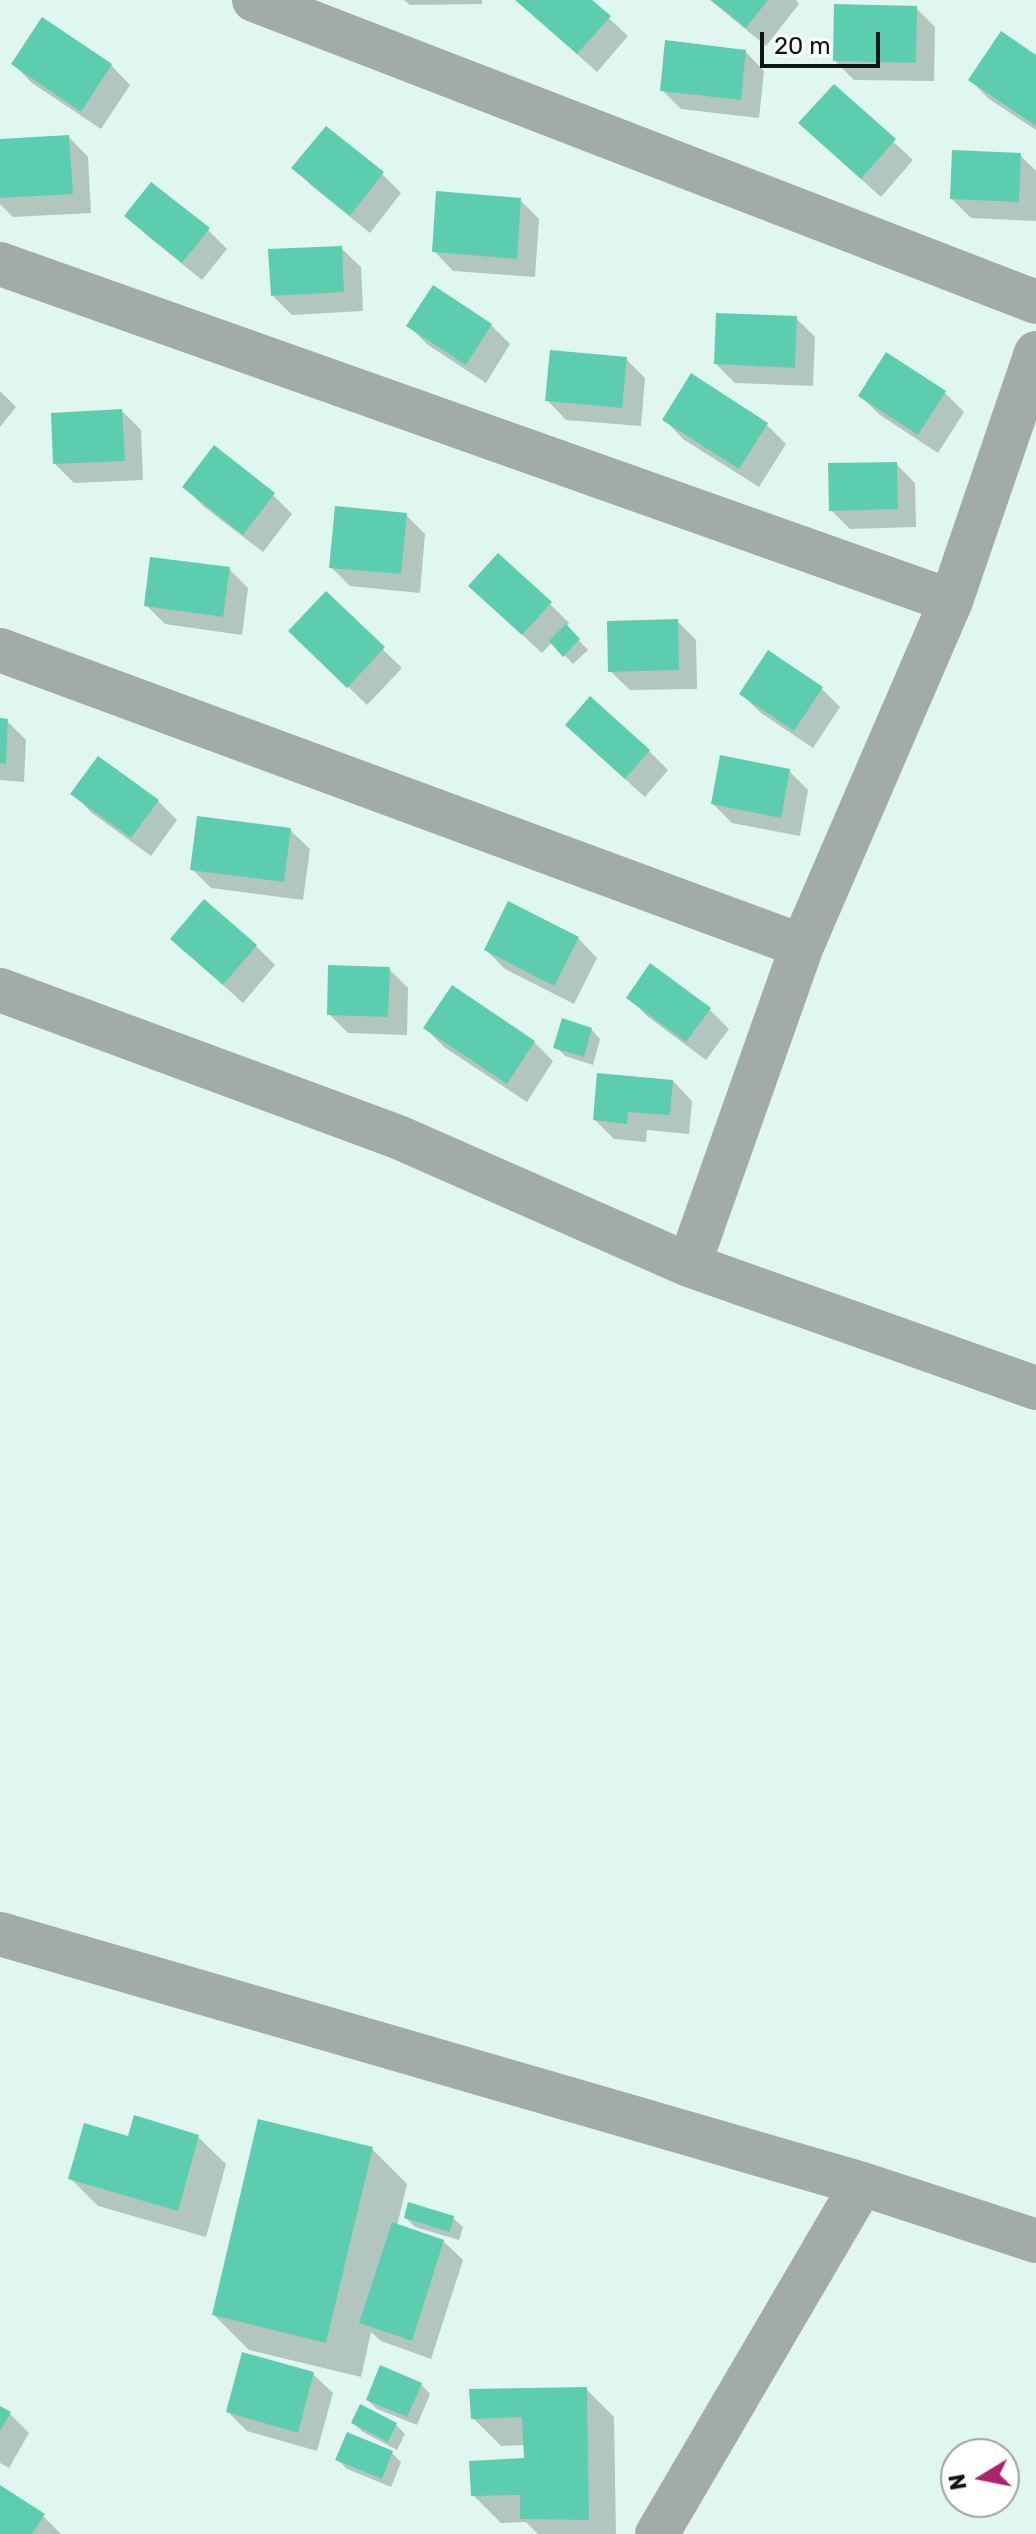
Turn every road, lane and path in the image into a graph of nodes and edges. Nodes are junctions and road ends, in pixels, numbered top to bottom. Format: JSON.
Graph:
{"nodes":[{"id":1,"x":254,"y":0,"type":"edge"},
{"id":2,"x":0,"y":264,"type":"edge"},
{"id":3,"x":1036,"y":302,"type":"edge"},
{"id":4,"x":1036,"y":353,"type":"edge"},
{"id":5,"x":951,"y":601,"type":"junction"},
{"id":6,"x":0,"y":650,"type":"edge"},
{"id":7,"x":802,"y":946,"type":"junction"},
{"id":8,"x":0,"y":990,"type":"edge"},
{"id":9,"x":689,"y":1265,"type":"junction"},
{"id":10,"x":1036,"y":1388,"type":"edge"},
{"id":11,"x":0,"y":1934,"type":"edge"},
{"id":12,"x":862,"y":2184,"type":"junction"},
{"id":13,"x":1036,"y":2241,"type":"edge"},
{"id":14,"x":657,"y":2534,"type":"edge"}],
"edges":[{"from":1,"to":3,"type":"street"},
{"from":2,"to":5,"type":"street"},
{"from":4,"to":5,"type":"street"},
{"from":5,"to":7,"type":"street"},
{"from":6,"to":7,"type":"street"},
{"from":7,"to":9,"type":"street"},
{"from":8,"to":9,"type":"street"},
{"from":9,"to":10,"type":"street"},
{"from":11,"to":12,"type":"street"},
{"from":12,"to":13,"type":"street"},
{"from":12,"to":14,"type":"street"}]}
